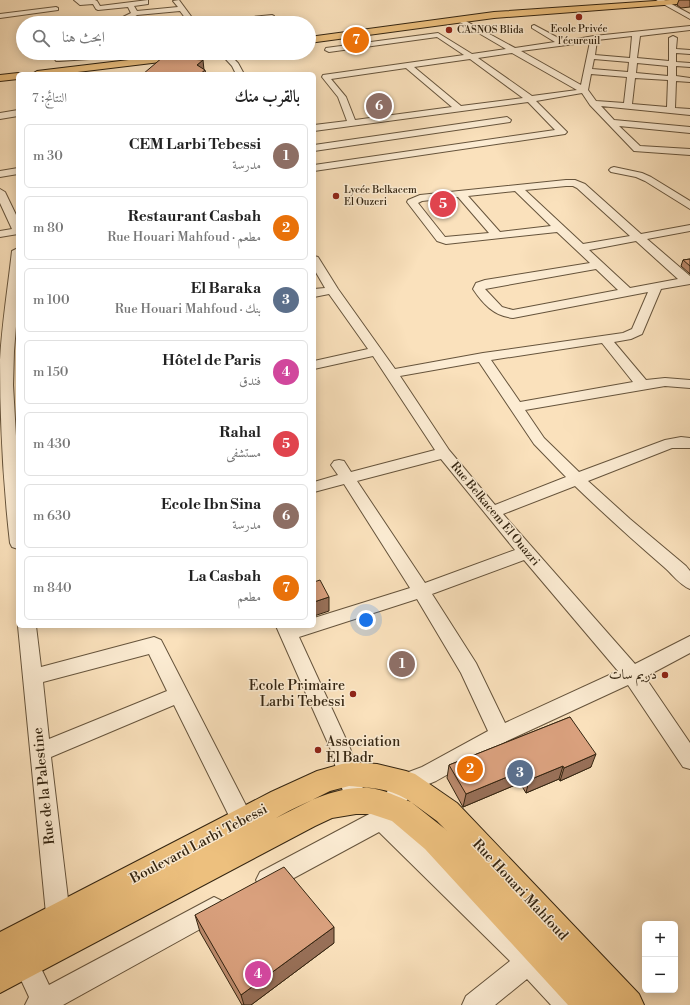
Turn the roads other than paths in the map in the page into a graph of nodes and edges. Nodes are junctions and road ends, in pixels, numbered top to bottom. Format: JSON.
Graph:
{"nodes":[{"id":1,"x":77,"y":0,"type":"edge"},
{"id":2,"x":145,"y":0,"type":"edge"},
{"id":3,"x":175,"y":0,"type":"edge"},
{"id":4,"x":662,"y":1,"type":"edge"},
{"id":5,"x":690,"y":1,"type":"edge"},
{"id":6,"x":130,"y":5,"type":"junction"},
{"id":7,"x":56,"y":9,"type":"dead end"},
{"id":8,"x":182,"y":9,"type":"junction"},
{"id":9,"x":135,"y":13,"type":"junction"},
{"id":10,"x":0,"y":16,"type":"edge"},
{"id":11,"x":131,"y":16,"type":"edge"},
{"id":12,"x":188,"y":16,"type":"edge"},
{"id":13,"x":690,"y":17,"type":"edge"},
{"id":14,"x":460,"y":20,"type":"junction"},
{"id":15,"x":534,"y":27,"type":"dead end"},
{"id":16,"x":690,"y":28,"type":"edge"},
{"id":17,"x":633,"y":35,"type":"junction"},
{"id":18,"x":594,"y":38,"type":"junction"},
{"id":19,"x":316,"y":39,"type":"edge"},
{"id":20,"x":562,"y":43,"type":"junction"},
{"id":21,"x":329,"y":50,"type":"dead end"},
{"id":22,"x":516,"y":50,"type":"junction"},
{"id":23,"x":674,"y":51,"type":"junction"},
{"id":24,"x":690,"y":52,"type":"edge"},
{"id":25,"x":472,"y":57,"type":"junction"},
{"id":26,"x":590,"y":57,"type":"junction"},
{"id":27,"x":146,"y":60,"type":"edge"},
{"id":28,"x":230,"y":60,"type":"edge"},
{"id":29,"x":634,"y":60,"type":"junction"},
{"id":30,"x":673,"y":64,"type":"junction"},
{"id":31,"x":690,"y":65,"type":"edge"},
{"id":32,"x":408,"y":66,"type":"junction"},
{"id":33,"x":588,"y":71,"type":"junction"},
{"id":34,"x":53,"y":72,"type":"edge"},
{"id":35,"x":239,"y":72,"type":"edge"},
{"id":36,"x":632,"y":74,"type":"junction"},
{"id":37,"x":16,"y":76,"type":"edge"},
{"id":38,"x":0,"y":78,"type":"edge"},
{"id":39,"x":673,"y":78,"type":"junction"},
{"id":40,"x":690,"y":80,"type":"edge"},
{"id":41,"x":584,"y":90,"type":"junction"},
{"id":42,"x":530,"y":99,"type":"junction"},
{"id":43,"x":593,"y":103,"type":"junction"},
{"id":44,"x":628,"y":106,"type":"junction"},
{"id":45,"x":460,"y":109,"type":"junction"},
{"id":46,"x":672,"y":110,"type":"junction"},
{"id":47,"x":690,"y":112,"type":"edge"},
{"id":48,"x":16,"y":114,"type":"edge"},
{"id":49,"x":422,"y":114,"type":"junction"},
{"id":50,"x":0,"y":116,"type":"edge"},
{"id":51,"x":371,"y":120,"type":"junction"},
{"id":52,"x":507,"y":120,"type":"dead end"},
{"id":53,"x":611,"y":122,"type":"junction"},
{"id":54,"x":352,"y":123,"type":"junction"},
{"id":55,"x":316,"y":128,"type":"edge"},
{"id":56,"x":441,"y":129,"type":"junction"},
{"id":57,"x":690,"y":130,"type":"edge"},
{"id":58,"x":397,"y":146,"type":"junction"},
{"id":59,"x":461,"y":146,"type":"junction"},
{"id":60,"x":327,"y":152,"type":"edge"},
{"id":61,"x":690,"y":152,"type":"edge"},
{"id":62,"x":316,"y":166,"type":"edge"},
{"id":63,"x":614,"y":170,"type":"dead end"},
{"id":64,"x":16,"y":171,"type":"edge"},
{"id":65,"x":0,"y":174,"type":"edge"},
{"id":66,"x":517,"y":188,"type":"junction"},
{"id":67,"x":461,"y":194,"type":"junction"},
{"id":68,"x":1,"y":197,"type":"edge"},
{"id":69,"x":690,"y":206,"type":"edge"},
{"id":70,"x":16,"y":226,"type":"edge"},
{"id":71,"x":560,"y":228,"type":"junction"},
{"id":72,"x":690,"y":228,"type":"edge"},
{"id":73,"x":16,"y":230,"type":"edge"},
{"id":74,"x":0,"y":234,"type":"edge"},
{"id":75,"x":497,"y":235,"type":"junction"},
{"id":76,"x":640,"y":238,"type":"junction"},
{"id":77,"x":582,"y":248,"type":"junction"},
{"id":78,"x":316,"y":262,"type":"edge"},
{"id":79,"x":599,"y":264,"type":"junction"},
{"id":80,"x":16,"y":268,"type":"edge"},
{"id":81,"x":688,"y":281,"type":"edge"},
{"id":82,"x":656,"y":287,"type":"junction"},
{"id":83,"x":332,"y":290,"type":"junction"},
{"id":84,"x":627,"y":292,"type":"junction"},
{"id":85,"x":316,"y":293,"type":"edge"},
{"id":86,"x":606,"y":340,"type":"junction"},
{"id":87,"x":376,"y":351,"type":"junction"},
{"id":88,"x":483,"y":357,"type":"junction"},
{"id":89,"x":316,"y":365,"type":"edge"},
{"id":90,"x":390,"y":374,"type":"junction"},
{"id":91,"x":690,"y":384,"type":"edge"},
{"id":92,"x":3,"y":385,"type":"edge"},
{"id":93,"x":642,"y":385,"type":"junction"},
{"id":94,"x":515,"y":406,"type":"junction"},
{"id":95,"x":8,"y":421,"type":"edge"},
{"id":96,"x":690,"y":443,"type":"edge"},
{"id":97,"x":444,"y":453,"type":"junction"},
{"id":98,"x":344,"y":471,"type":"junction"},
{"id":99,"x":576,"y":478,"type":"junction"},
{"id":100,"x":316,"y":486,"type":"edge"},
{"id":101,"x":492,"y":512,"type":"junction"},
{"id":102,"x":16,"y":525,"type":"edge"},
{"id":103,"x":527,"y":552,"type":"junction"},
{"id":104,"x":690,"y":582,"type":"edge"},
{"id":105,"x":421,"y":591,"type":"junction"},
{"id":106,"x":316,"y":624,"type":"edge"},
{"id":107,"x":30,"y":628,"type":"edge"},
{"id":108,"x":298,"y":628,"type":"edge"},
{"id":109,"x":286,"y":630,"type":"edge"},
{"id":110,"x":690,"y":644,"type":"edge"},
{"id":111,"x":632,"y":674,"type":"junction"},
{"id":112,"x":33,"y":677,"type":"junction"},
{"id":113,"x":178,"y":695,"type":"junction"},
{"id":114,"x":500,"y":734,"type":"junction"},
{"id":115,"x":40,"y":752,"type":"junction"},
{"id":116,"x":690,"y":760,"type":"edge"},
{"id":117,"x":406,"y":783,"type":"junction"},
{"id":118,"x":352,"y":787,"type":"junction"},
{"id":119,"x":385,"y":813,"type":"junction"},
{"id":120,"x":243,"y":821,"type":"junction"},
{"id":121,"x":58,"y":918,"type":"junction"},
{"id":122,"x":62,"y":946,"type":"junction"},
{"id":123,"x":544,"y":950,"type":"junction"},
{"id":124,"x":13,"y":951,"type":"edge"},
{"id":125,"x":0,"y":977,"type":"edge"},
{"id":126,"x":43,"y":1004,"type":"edge"},
{"id":127,"x":475,"y":1005,"type":"edge"},
{"id":128,"x":568,"y":1005,"type":"edge"},
{"id":129,"x":590,"y":1005,"type":"edge"},
{"id":130,"x":628,"y":1005,"type":"edge"}],
"edges":[{"from":1,"to":6,"type":"street"},
{"from":2,"to":6,"type":"street"},
{"from":3,"to":8,"type":"street"},
{"from":4,"to":5,"type":"main road"},
{"from":4,"to":13,"type":"street"},
{"from":4,"to":14,"type":"main road"},
{"from":6,"to":9,"type":"street"},
{"from":7,"to":10,"type":"street"},
{"from":8,"to":9,"type":"street"},
{"from":8,"to":12,"type":"street"},
{"from":9,"to":11,"type":"street"},
{"from":14,"to":19,"type":"main road"},
{"from":14,"to":22,"type":"street"},
{"from":15,"to":20,"type":"street"},
{"from":16,"to":17,"type":"street"},
{"from":17,"to":18,"type":"street"},
{"from":17,"to":23,"type":"street"},
{"from":17,"to":29,"type":"street"},
{"from":18,"to":20,"type":"street"},
{"from":18,"to":26,"type":"street"},
{"from":20,"to":22,"type":"street"},
{"from":21,"to":25,"type":"street"},
{"from":22,"to":25,"type":"street"},
{"from":22,"to":41,"type":"street"},
{"from":23,"to":24,"type":"street"},
{"from":23,"to":30,"type":"street"},
{"from":25,"to":32,"type":"street"},
{"from":25,"to":42,"type":"street"},
{"from":26,"to":29,"type":"street"},
{"from":26,"to":33,"type":"street"},
{"from":27,"to":34,"type":"main road"},
{"from":28,"to":35,"type":"street"},
{"from":29,"to":30,"type":"street"},
{"from":29,"to":36,"type":"street"},
{"from":30,"to":31,"type":"street"},
{"from":30,"to":39,"type":"street"},
{"from":32,"to":45,"type":"street"},
{"from":32,"to":54,"type":"street"},
{"from":33,"to":36,"type":"street"},
{"from":33,"to":41,"type":"street"},
{"from":36,"to":39,"type":"street"},
{"from":36,"to":44,"type":"street"},
{"from":37,"to":38,"type":"main road"},
{"from":39,"to":40,"type":"street"},
{"from":39,"to":46,"type":"street"},
{"from":41,"to":42,"type":"street"},
{"from":41,"to":43,"type":"street"},
{"from":42,"to":45,"type":"street"},
{"from":42,"to":59,"type":"street"},
{"from":43,"to":44,"type":"street"},
{"from":43,"to":53,"type":"street"},
{"from":44,"to":46,"type":"street"},
{"from":45,"to":49,"type":"street"},
{"from":46,"to":47,"type":"street"},
{"from":48,"to":50,"type":"street"},
{"from":49,"to":51,"type":"street"},
{"from":49,"to":56,"type":"street"},
{"from":51,"to":54,"type":"street"},
{"from":51,"to":58,"type":"street"},
{"from":52,"to":56,"type":"street"},
{"from":53,"to":57,"type":"street"},
{"from":53,"to":61,"type":"street"},
{"from":54,"to":55,"type":"street"},
{"from":56,"to":58,"type":"street"},
{"from":56,"to":59,"type":"street"},
{"from":58,"to":59,"type":"street"},
{"from":58,"to":60,"type":"street"},
{"from":58,"to":60,"type":"street"},
{"from":60,"to":62,"type":"street"},
{"from":63,"to":69,"type":"street"},
{"from":64,"to":65,"type":"street"},
{"from":66,"to":67,"type":"street"},
{"from":66,"to":71,"type":"street"},
{"from":66,"to":76,"type":"street"},
{"from":67,"to":75,"type":"street"},
{"from":67,"to":75,"type":"street"},
{"from":68,"to":70,"type":"street"},
{"from":71,"to":75,"type":"street"},
{"from":71,"to":77,"type":"street"},
{"from":72,"to":76,"type":"street"},
{"from":73,"to":74,"type":"street"},
{"from":76,"to":77,"type":"street"},
{"from":76,"to":81,"type":"street"},
{"from":77,"to":79,"type":"street"},
{"from":78,"to":83,"type":"street","name":"Rue Belkacem El Ouazri"},
{"from":79,"to":84,"type":"street"},
{"from":79,"to":84,"type":"street"},
{"from":80,"to":92,"type":"street"},
{"from":81,"to":82,"type":"street"},
{"from":82,"to":84,"type":"street"},
{"from":82,"to":86,"type":"street"},
{"from":83,"to":85,"type":"street"},
{"from":83,"to":87,"type":"street","name":"Rue Belkacem El Ouazri"},
{"from":86,"to":88,"type":"street"},
{"from":86,"to":93,"type":"street"},
{"from":87,"to":89,"type":"street"},
{"from":87,"to":90,"type":"street","name":"Rue Belkacem El Ouazri"},
{"from":88,"to":90,"type":"street"},
{"from":88,"to":94,"type":"street"},
{"from":90,"to":97,"type":"street","name":"Rue Belkacem El Ouazri"},
{"from":91,"to":93,"type":"street"},
{"from":92,"to":95,"type":"street"},
{"from":93,"to":94,"type":"street"},
{"from":94,"to":99,"type":"street"},
{"from":95,"to":102,"type":"street"},
{"from":96,"to":99,"type":"street"},
{"from":97,"to":98,"type":"street"},
{"from":97,"to":101,"type":"street","name":"Rue Belkacem El Ouazri"},
{"from":98,"to":100,"type":"street"},
{"from":98,"to":105,"type":"street"},
{"from":99,"to":101,"type":"street"},
{"from":99,"to":104,"type":"street"},
{"from":101,"to":103,"type":"street","name":"Rue Belkacem El Ouazri"},
{"from":103,"to":105,"type":"street"},
{"from":103,"to":111,"type":"street","name":"Rue Belkacem El Ouazri"},
{"from":105,"to":106,"type":"street"},
{"from":105,"to":114,"type":"street"},
{"from":107,"to":112,"type":"street","name":"Rue de la Palestine"},
{"from":108,"to":109,"type":"street"},
{"from":109,"to":118,"type":"street"},
{"from":110,"to":111,"type":"street"},
{"from":111,"to":114,"type":"street"},
{"from":111,"to":116,"type":"street","name":"Rue Belkacem El Ouazri"},
{"from":112,"to":113,"type":"street"},
{"from":112,"to":115,"type":"street","name":"Rue de la Palestine"},
{"from":113,"to":115,"type":"street"},
{"from":113,"to":120,"type":"street"},
{"from":114,"to":117,"type":"street"},
{"from":115,"to":121,"type":"street","name":"Rue de la Palestine"},
{"from":117,"to":118,"type":"main road","name":"Boulevard Larbi Tebessi"},
{"from":117,"to":119,"type":"street"},
{"from":117,"to":123,"type":"main road","name":"Rue Houari Mahfoud"},
{"from":118,"to":119,"type":"main road","name":"Boulevard Larbi Tebessi"},
{"from":118,"to":120,"type":"main road","name":"Boulevard Larbi Tebessi"},
{"from":118,"to":122,"type":"main road","name":"Boulevard Larbi Tebessi"},
{"from":119,"to":123,"type":"main road","name":"Rue Houari Mahfoud"},
{"from":119,"to":126,"type":"street"},
{"from":120,"to":121,"type":"main road","name":"Boulevard Larbi Tebessi"},
{"from":121,"to":122,"type":"street","name":"Rue de la Palestine"},
{"from":121,"to":124,"type":"main road","name":"Boulevard Larbi Tebessi"},
{"from":122,"to":124,"type":"main road","name":"Boulevard Larbi Tebessi"},
{"from":123,"to":127,"type":"street"},
{"from":123,"to":128,"type":"street"},
{"from":123,"to":129,"type":"main road","name":"Rue Houari Mahfoud"},
{"from":123,"to":130,"type":"main road","name":"Rue Houari Mahfoud"},
{"from":124,"to":125,"type":"main road","name":"Boulevard Larbi Tebessi"},
{"from":124,"to":126,"type":"street"}]}
